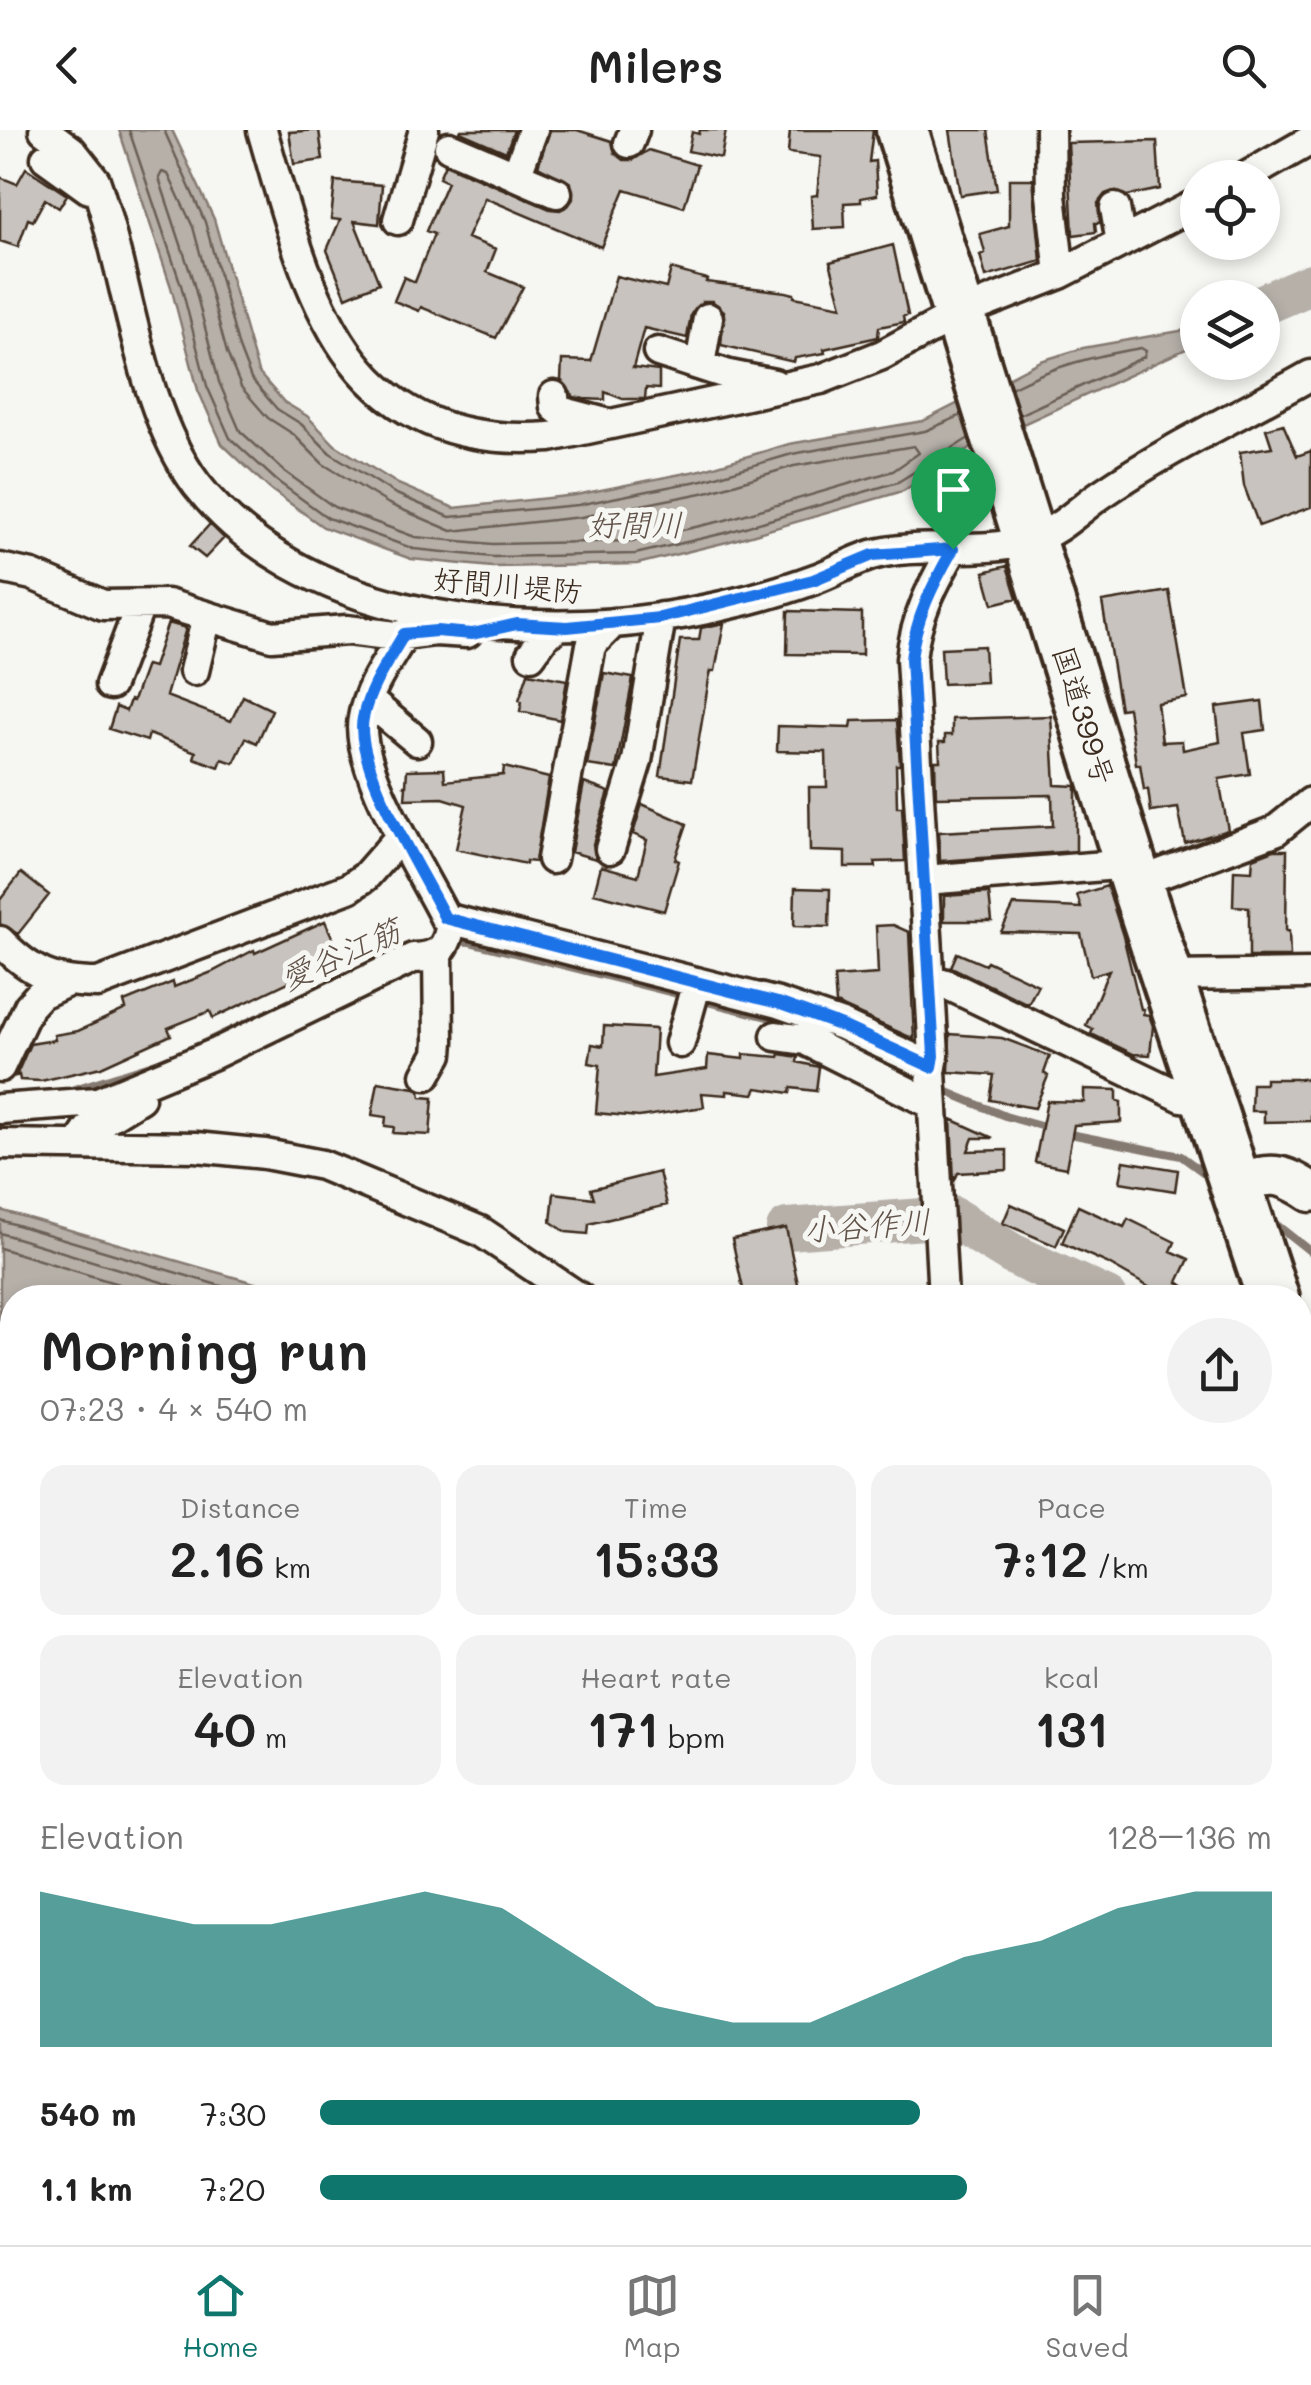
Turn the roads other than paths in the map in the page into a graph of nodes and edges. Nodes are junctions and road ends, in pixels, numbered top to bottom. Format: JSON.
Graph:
{"nodes":[{"id":1,"x":424,"y":130,"type":"edge"},
{"id":2,"x":533,"y":130,"type":"edge"},
{"id":3,"x":902,"y":130,"type":"edge"},
{"id":4,"x":1050,"y":130,"type":"edge"},
{"id":5,"x":267,"y":134,"type":"edge"},
{"id":6,"x":1306,"y":137,"type":"edge"},
{"id":7,"x":45,"y":144,"type":"edge"},
{"id":8,"x":450,"y":147,"type":"dead end"},
{"id":9,"x":1271,"y":160,"type":"edge"},
{"id":10,"x":516,"y":176,"type":"junction"},
{"id":11,"x":557,"y":193,"type":"dead end"},
{"id":12,"x":1115,"y":208,"type":"dead end"},
{"id":13,"x":1180,"y":212,"type":"edge"},
{"id":14,"x":398,"y":220,"type":"dead end"},
{"id":15,"x":1121,"y":243,"type":"junction"},
{"id":16,"x":1060,"y":274,"type":"junction"},
{"id":17,"x":708,"y":318,"type":"dead end"},
{"id":18,"x":962,"y":320,"type":"junction"},
{"id":19,"x":658,"y":352,"type":"dead end"},
{"id":20,"x":700,"y":366,"type":"junction"},
{"id":21,"x":1306,"y":381,"type":"edge"},
{"id":22,"x":785,"y":386,"type":"junction"},
{"id":23,"x":554,"y":396,"type":"dead end"},
{"id":24,"x":608,"y":424,"type":"junction"},
{"id":25,"x":1031,"y":540,"type":"junction"},
{"id":26,"x":953,"y":549,"type":"junction"},
{"id":27,"x":0,"y":568,"type":"edge"},
{"id":28,"x":140,"y":606,"type":"junction"},
{"id":29,"x":206,"y":616,"type":"junction"},
{"id":30,"x":660,"y":618,"type":"junction"},
{"id":31,"x":614,"y":623,"type":"junction"},
{"id":32,"x":517,"y":624,"type":"junction"},
{"id":33,"x":557,"y":626,"type":"junction"},
{"id":34,"x":404,"y":634,"type":"junction"},
{"id":35,"x":531,"y":655,"type":"dead end"},
{"id":36,"x":194,"y":671,"type":"dead end"},
{"id":37,"x":110,"y":685,"type":"dead end"},
{"id":38,"x":368,"y":700,"type":"junction"},
{"id":39,"x":417,"y":741,"type":"dead end"},
{"id":40,"x":1311,"y":802,"type":"edge"},
{"id":41,"x":400,"y":837,"type":"junction"},
{"id":42,"x":610,"y":850,"type":"dead end"},
{"id":43,"x":552,"y":860,"type":"dead end"},
{"id":44,"x":1134,"y":874,"type":"junction"},
{"id":45,"x":924,"y":880,"type":"junction"},
{"id":46,"x":451,"y":921,"type":"junction"},
{"id":47,"x":0,"y":941,"type":"edge"},
{"id":48,"x":438,"y":954,"type":"junction"},
{"id":49,"x":1311,"y":974,"type":"edge"},
{"id":50,"x":1167,"y":976,"type":"junction"},
{"id":51,"x":930,"y":979,"type":"junction"},
{"id":52,"x":67,"y":982,"type":"junction"},
{"id":53,"x":694,"y":995,"type":"junction"},
{"id":54,"x":776,"y":1036,"type":"dead end"},
{"id":55,"x":680,"y":1043,"type":"dead end"},
{"id":56,"x":0,"y":1068,"type":"edge"},
{"id":57,"x":931,"y":1069,"type":"junction"},
{"id":58,"x":426,"y":1075,"type":"dead end"},
{"id":59,"x":158,"y":1079,"type":"junction"},
{"id":60,"x":1208,"y":1100,"type":"junction"},
{"id":61,"x":932,"y":1104,"type":"junction"},
{"id":62,"x":0,"y":1108,"type":"edge"},
{"id":63,"x":0,"y":1144,"type":"edge"},
{"id":64,"x":78,"y":1145,"type":"junction"},
{"id":65,"x":1311,"y":1192,"type":"edge"},
{"id":66,"x":1243,"y":1206,"type":"junction"},
{"id":67,"x":561,"y":1285,"type":"edge"},
{"id":68,"x":942,"y":1285,"type":"edge"},
{"id":69,"x":1269,"y":1285,"type":"edge"}],
"edges":[{"from":1,"to":14,"type":"street"},
{"from":2,"to":10,"type":"street"},
{"from":3,"to":18,"type":"highway","name":"国道399号"},
{"from":4,"to":16,"type":"street"},
{"from":5,"to":24,"type":"street"},
{"from":6,"to":9,"type":"street"},
{"from":7,"to":32,"type":"street","name":"好間川堤防"},
{"from":8,"to":10,"type":"street"},
{"from":10,"to":11,"type":"street"},
{"from":12,"to":15,"type":"street"},
{"from":13,"to":15,"type":"street"},
{"from":15,"to":16,"type":"street"},
{"from":16,"to":18,"type":"street"},
{"from":17,"to":20,"type":"street"},
{"from":18,"to":22,"type":"street"},
{"from":18,"to":25,"type":"highway","name":"国道399号"},
{"from":19,"to":20,"type":"street"},
{"from":20,"to":22,"type":"street"},
{"from":21,"to":25,"type":"street","name":"好間川堤防"},
{"from":22,"to":24,"type":"street"},
{"from":23,"to":24,"type":"street"},
{"from":25,"to":26,"type":"street","name":"好間川堤防"},
{"from":25,"to":44,"type":"highway","name":"国道399号"},
{"from":26,"to":30,"type":"street","name":"好間川堤防"},
{"from":26,"to":45,"type":"street"},
{"from":27,"to":28,"type":"street"},
{"from":28,"to":29,"type":"street"},
{"from":28,"to":37,"type":"street"},
{"from":29,"to":34,"type":"street"},
{"from":29,"to":36,"type":"street"},
{"from":30,"to":31,"type":"street","name":"好間川堤防"},
{"from":30,"to":42,"type":"street"},
{"from":31,"to":33,"type":"street","name":"好間川堤防"},
{"from":31,"to":43,"type":"street"},
{"from":32,"to":33,"type":"street","name":"好間川堤防"},
{"from":32,"to":34,"type":"street"},
{"from":33,"to":35,"type":"street"},
{"from":34,"to":38,"type":"street"},
{"from":38,"to":39,"type":"street"},
{"from":38,"to":41,"type":"street"},
{"from":40,"to":44,"type":"street"},
{"from":41,"to":46,"type":"street"},
{"from":41,"to":52,"type":"street"},
{"from":44,"to":45,"type":"street"},
{"from":44,"to":50,"type":"highway","name":"国道399号"},
{"from":45,"to":51,"type":"street"},
{"from":46,"to":48,"type":"street"},
{"from":46,"to":53,"type":"street"},
{"from":47,"to":52,"type":"street"},
{"from":48,"to":58,"type":"street"},
{"from":48,"to":59,"type":"street"},
{"from":49,"to":50,"type":"street"},
{"from":50,"to":60,"type":"highway","name":"国道399号"},
{"from":51,"to":57,"type":"street"},
{"from":51,"to":60,"type":"street"},
{"from":52,"to":56,"type":"street"},
{"from":53,"to":55,"type":"street"},
{"from":53,"to":57,"type":"street"},
{"from":54,"to":61,"type":"street"},
{"from":57,"to":61,"type":"street"},
{"from":59,"to":62,"type":"street"},
{"from":59,"to":64,"type":"street"},
{"from":60,"to":66,"type":"highway","name":"国道399号"},
{"from":61,"to":68,"type":"street"},
{"from":63,"to":64,"type":"street"},
{"from":64,"to":67,"type":"street"},
{"from":65,"to":66,"type":"street"},
{"from":66,"to":69,"type":"highway","name":"国道399号"}]}
